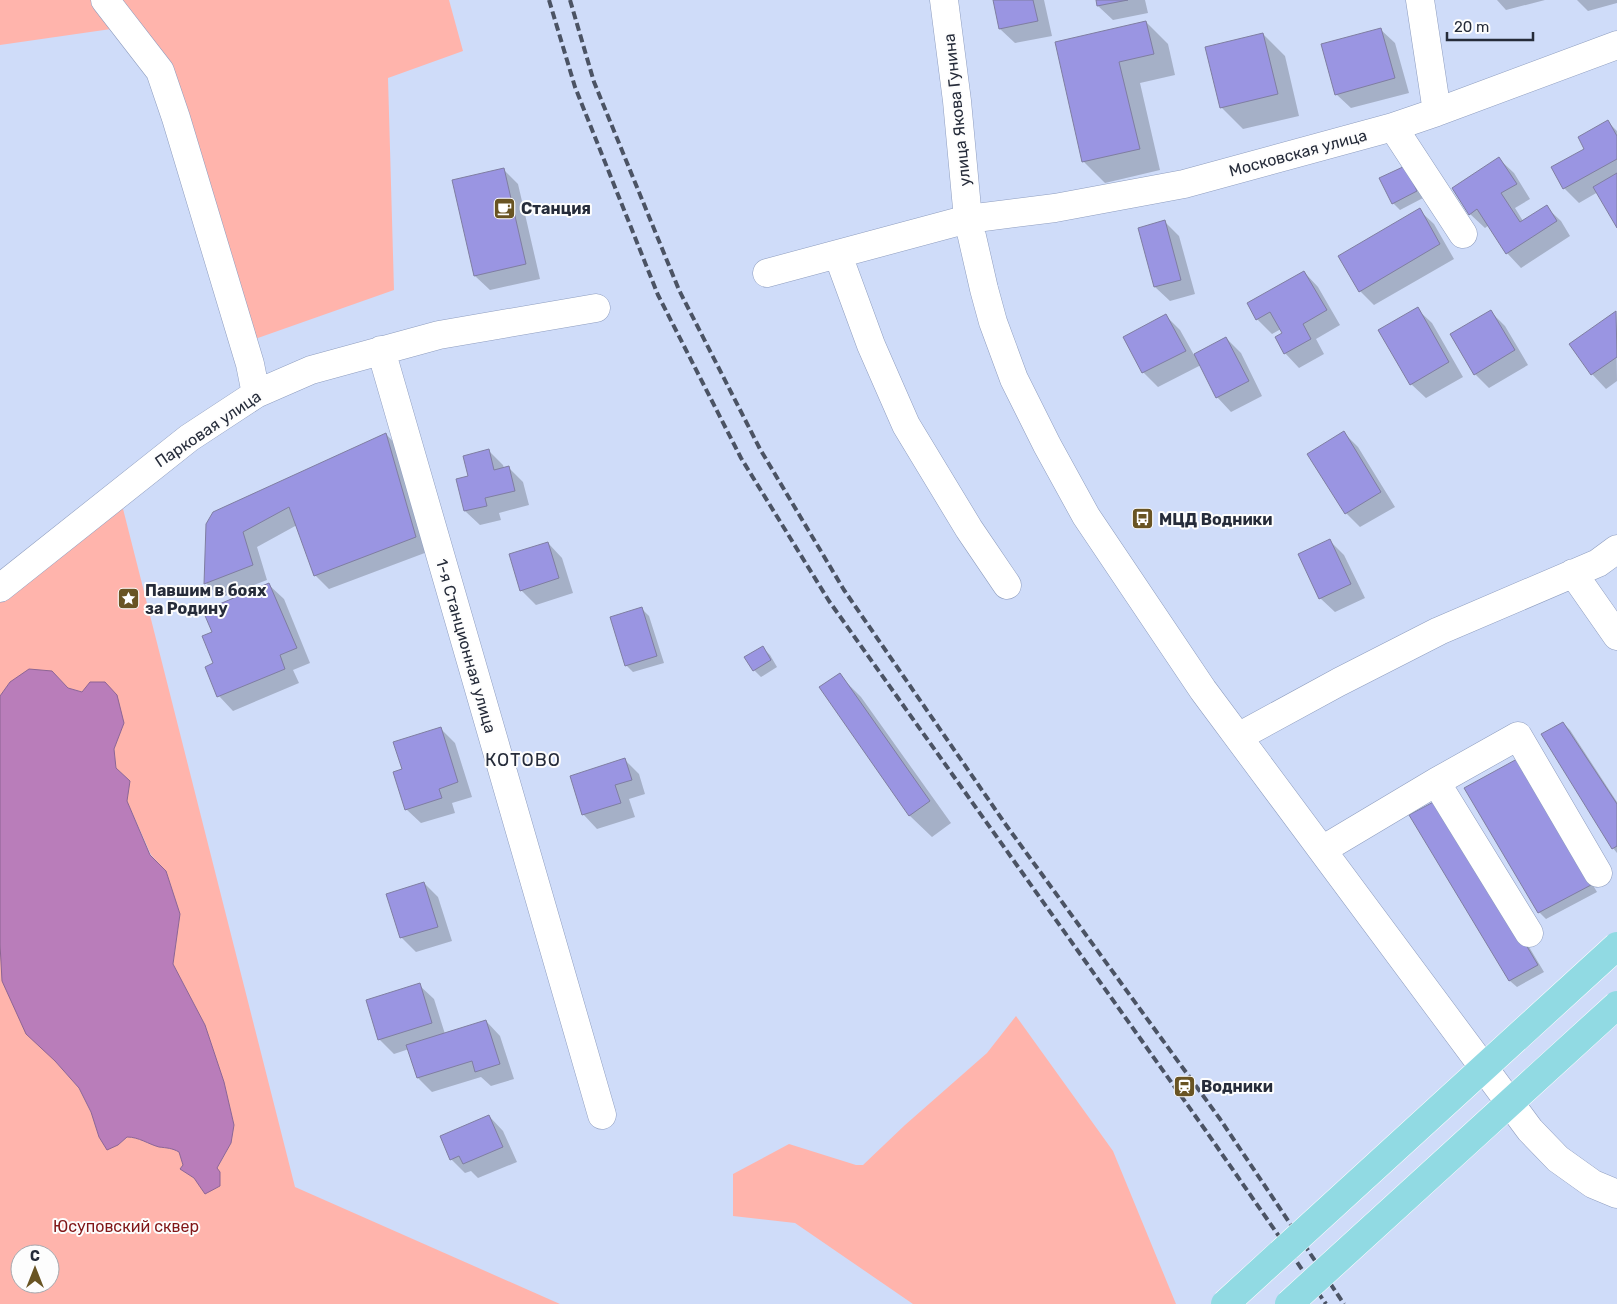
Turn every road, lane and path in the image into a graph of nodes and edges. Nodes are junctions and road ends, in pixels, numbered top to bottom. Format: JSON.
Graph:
{"nodes":[{"id":1,"x":105,"y":0,"type":"edge"},
{"id":2,"x":944,"y":0,"type":"edge"},
{"id":3,"x":1420,"y":0,"type":"edge"},
{"id":4,"x":1617,"y":45,"type":"edge"},
{"id":5,"x":1437,"y":112,"type":"junction"},
{"id":6,"x":1393,"y":127,"type":"junction"},
{"id":7,"x":968,"y":219,"type":"junction"},
{"id":8,"x":1463,"y":234,"type":"dead end"},
{"id":9,"x":838,"y":255,"type":"junction"},
{"id":10,"x":767,"y":272,"type":"dead end"},
{"id":11,"x":596,"y":308,"type":"dead end"},
{"id":12,"x":381,"y":350,"type":"junction"},
{"id":13,"x":256,"y":394,"type":"junction"},
{"id":14,"x":1617,"y":550,"type":"edge"},
{"id":15,"x":1574,"y":573,"type":"junction"},
{"id":16,"x":1007,"y":585,"type":"dead end"},
{"id":17,"x":0,"y":588,"type":"edge"},
{"id":18,"x":1617,"y":636,"type":"edge"},
{"id":19,"x":1238,"y":737,"type":"junction"},
{"id":20,"x":1436,"y":782,"type":"junction"},
{"id":21,"x":1322,"y":850,"type":"junction"},
{"id":22,"x":1598,"y":873,"type":"dead end"},
{"id":23,"x":1529,"y":933,"type":"dead end"},
{"id":24,"x":1617,"y":946,"type":"edge"},
{"id":25,"x":1617,"y":1005,"type":"edge"},
{"id":26,"x":602,"y":1115,"type":"dead end"},
{"id":27,"x":1617,"y":1194,"type":"edge"},
{"id":28,"x":1225,"y":1304,"type":"edge"},
{"id":29,"x":1289,"y":1304,"type":"edge"}],
"edges":[{"from":1,"to":13,"type":"street"},
{"from":2,"to":7,"type":"street","name":"улица Якова Гунина"},
{"from":3,"to":5,"type":"street"},
{"from":4,"to":5,"type":"street","name":"Московская улица"},
{"from":5,"to":6,"type":"street","name":"Московская улица"},
{"from":6,"to":7,"type":"street","name":"Московская улица"},
{"from":6,"to":8,"type":"street"},
{"from":7,"to":9,"type":"street","name":"Московская улица"},
{"from":7,"to":19,"type":"street","name":"улица Якова Гунина"},
{"from":9,"to":10,"type":"street","name":"Московская улица"},
{"from":9,"to":16,"type":"street"},
{"from":11,"to":12,"type":"street","name":"Парковая улица"},
{"from":12,"to":13,"type":"street","name":"Парковая улица"},
{"from":12,"to":26,"type":"street","name":"1-я Станционная улица"},
{"from":13,"to":17,"type":"street","name":"Парковая улица"},
{"from":14,"to":15,"type":"street"},
{"from":15,"to":18,"type":"street"},
{"from":15,"to":19,"type":"street"},
{"from":19,"to":21,"type":"street","name":"улица Якова Гунина"},
{"from":20,"to":21,"type":"street"},
{"from":20,"to":22,"type":"street"},
{"from":20,"to":23,"type":"street"},
{"from":21,"to":27,"type":"street","name":"улица Якова Гунина"},
{"from":24,"to":28,"type":"main road","bridge":true},
{"from":25,"to":29,"type":"main road","bridge":true}]}
